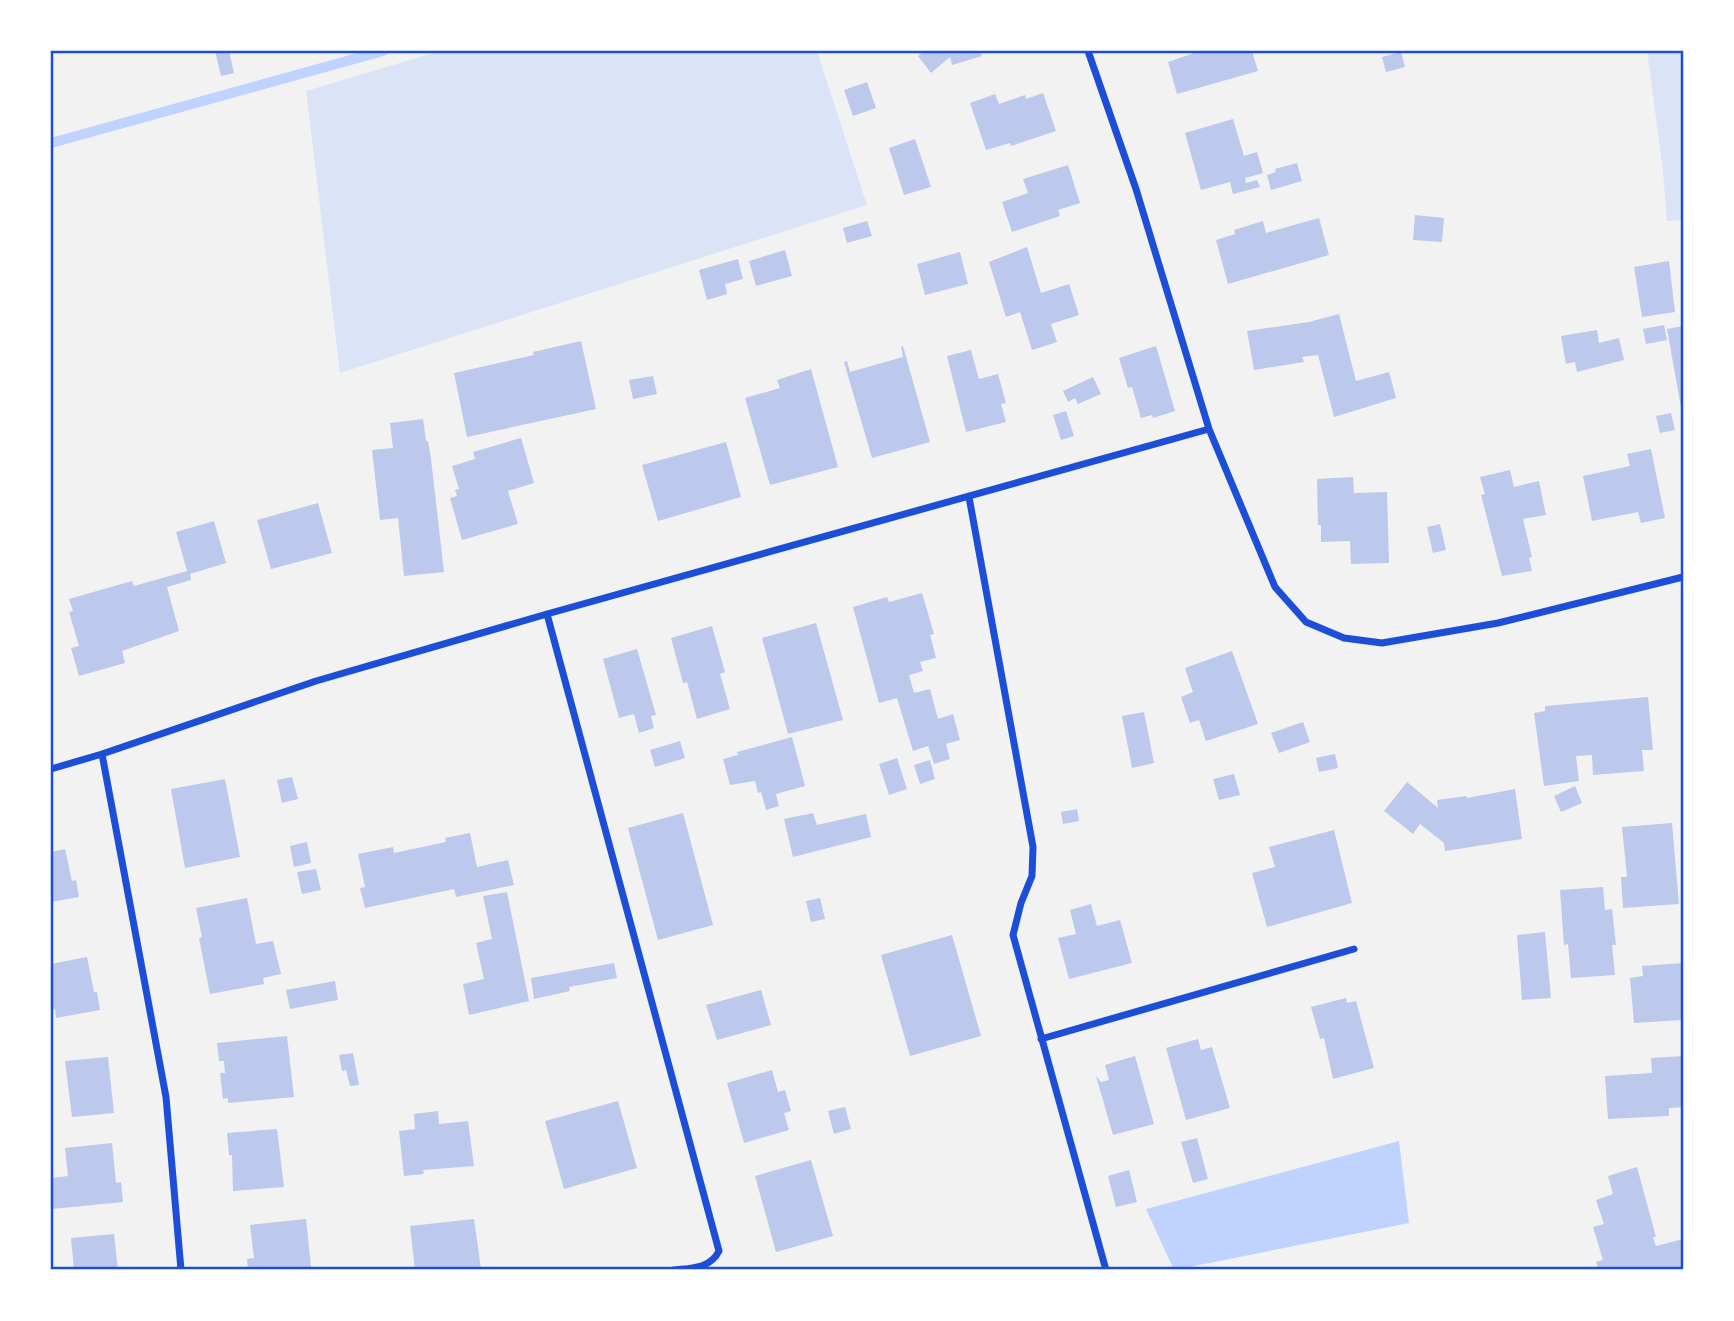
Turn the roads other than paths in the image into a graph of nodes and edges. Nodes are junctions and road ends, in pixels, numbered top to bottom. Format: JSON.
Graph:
{"nodes":[{"id":1,"x":1088,"y":51,"type":"edge"},
{"id":2,"x":1209,"y":429,"type":"junction"},
{"id":3,"x":968,"y":497,"type":"junction"},
{"id":4,"x":1683,"y":577,"type":"edge"},
{"id":5,"x":547,"y":614,"type":"junction"},
{"id":6,"x":102,"y":754,"type":"junction"},
{"id":7,"x":51,"y":769,"type":"edge"},
{"id":8,"x":1354,"y":949,"type":"dead end"},
{"id":9,"x":1041,"y":1039,"type":"junction"},
{"id":10,"x":181,"y":1270,"type":"edge"},
{"id":11,"x":674,"y":1270,"type":"edge"},
{"id":12,"x":1106,"y":1270,"type":"edge"}],
"edges":[{"from":1,"to":2,"type":"street"},
{"from":2,"to":3,"type":"street"},
{"from":2,"to":4,"type":"street"},
{"from":3,"to":5,"type":"street"},
{"from":3,"to":9,"type":"street"},
{"from":5,"to":6,"type":"street"},
{"from":5,"to":11,"type":"street"},
{"from":6,"to":7,"type":"street"},
{"from":6,"to":10,"type":"street"},
{"from":8,"to":9,"type":"street"},
{"from":9,"to":12,"type":"street"}]}
